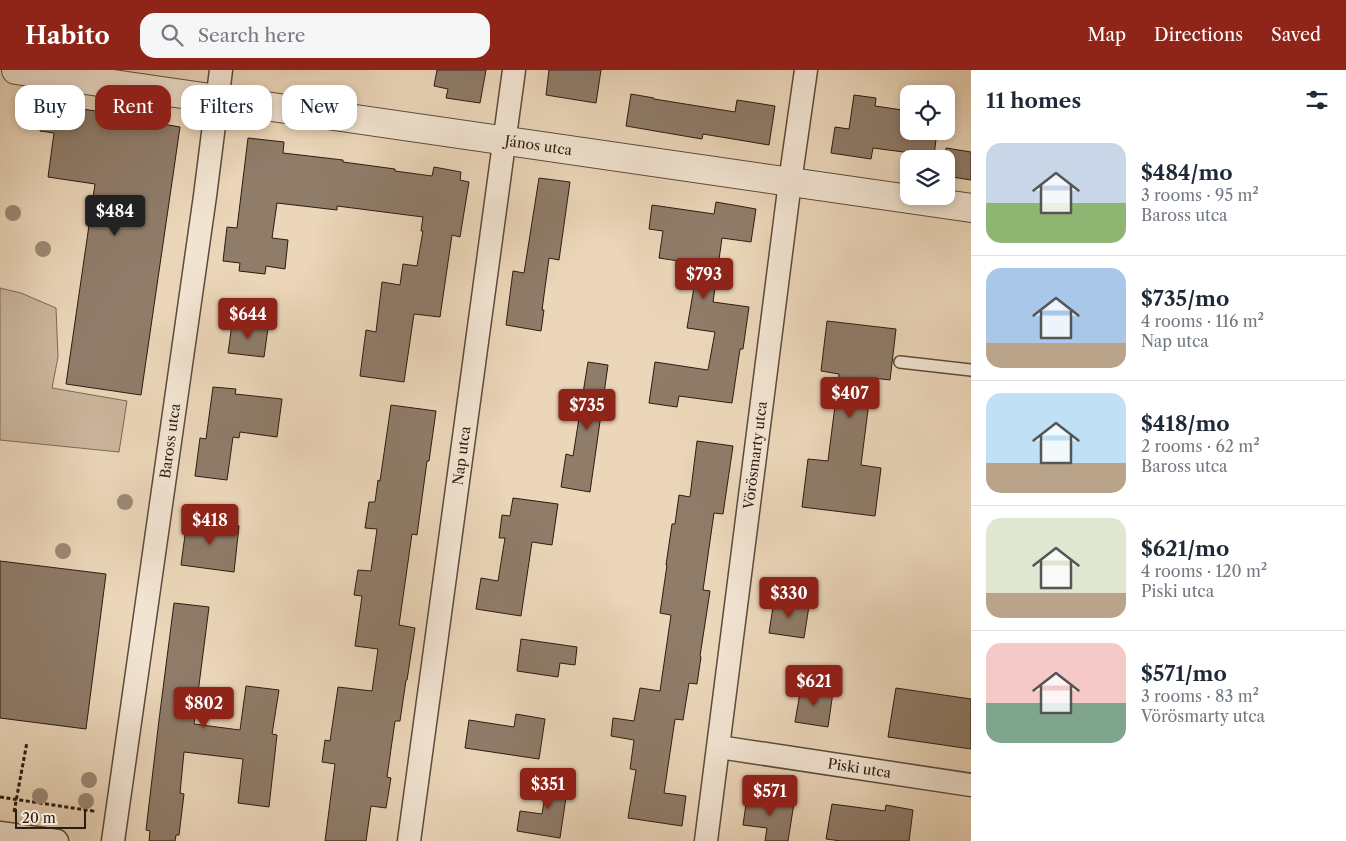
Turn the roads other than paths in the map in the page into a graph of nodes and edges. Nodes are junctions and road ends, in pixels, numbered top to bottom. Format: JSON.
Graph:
{"nodes":[{"id":1,"x":16,"y":70,"type":"edge"},
{"id":2,"x":221,"y":70,"type":"edge"},
{"id":3,"x":514,"y":70,"type":"edge"},
{"id":4,"x":806,"y":70,"type":"edge"},
{"id":5,"x":219,"y":85,"type":"edge"},
{"id":6,"x":181,"y":94,"type":"edge"},
{"id":7,"x":272,"y":107,"type":"edge"},
{"id":8,"x":213,"y":130,"type":"edge"},
{"id":9,"x":505,"y":140,"type":"junction"},
{"id":10,"x":790,"y":182,"type":"junction"},
{"id":11,"x":971,"y":208,"type":"edge"},
{"id":12,"x":900,"y":362,"type":"dead end"},
{"id":13,"x":971,"y":370,"type":"edge"},
{"id":14,"x":719,"y":747,"type":"junction"},
{"id":15,"x":971,"y":785,"type":"edge"},
{"id":16,"x":5,"y":834,"type":"edge"},
{"id":17,"x":57,"y":841,"type":"edge"},
{"id":18,"x":113,"y":841,"type":"edge"},
{"id":19,"x":409,"y":841,"type":"edge"},
{"id":20,"x":706,"y":841,"type":"edge"}],
"edges":[{"from":1,"to":6,"type":"street","name":"János utca"},
{"from":2,"to":5,"type":"street","name":"Baross utca"},
{"from":3,"to":9,"type":"street","name":"Nap utca"},
{"from":4,"to":10,"type":"street","name":"Vörösmarty utca"},
{"from":7,"to":9,"type":"street","name":"János utca"},
{"from":8,"to":18,"type":"street","name":"Baross utca"},
{"from":9,"to":10,"type":"street","name":"János utca"},
{"from":9,"to":19,"type":"street","name":"Nap utca"},
{"from":10,"to":11,"type":"street","name":"János utca"},
{"from":10,"to":14,"type":"street","name":"Vörösmarty utca"},
{"from":12,"to":13,"type":"lane"},
{"from":14,"to":15,"type":"street","name":"Piski utca"},
{"from":14,"to":20,"type":"street","name":"Vörösmarty utca"},
{"from":16,"to":17,"type":"street"}]}
